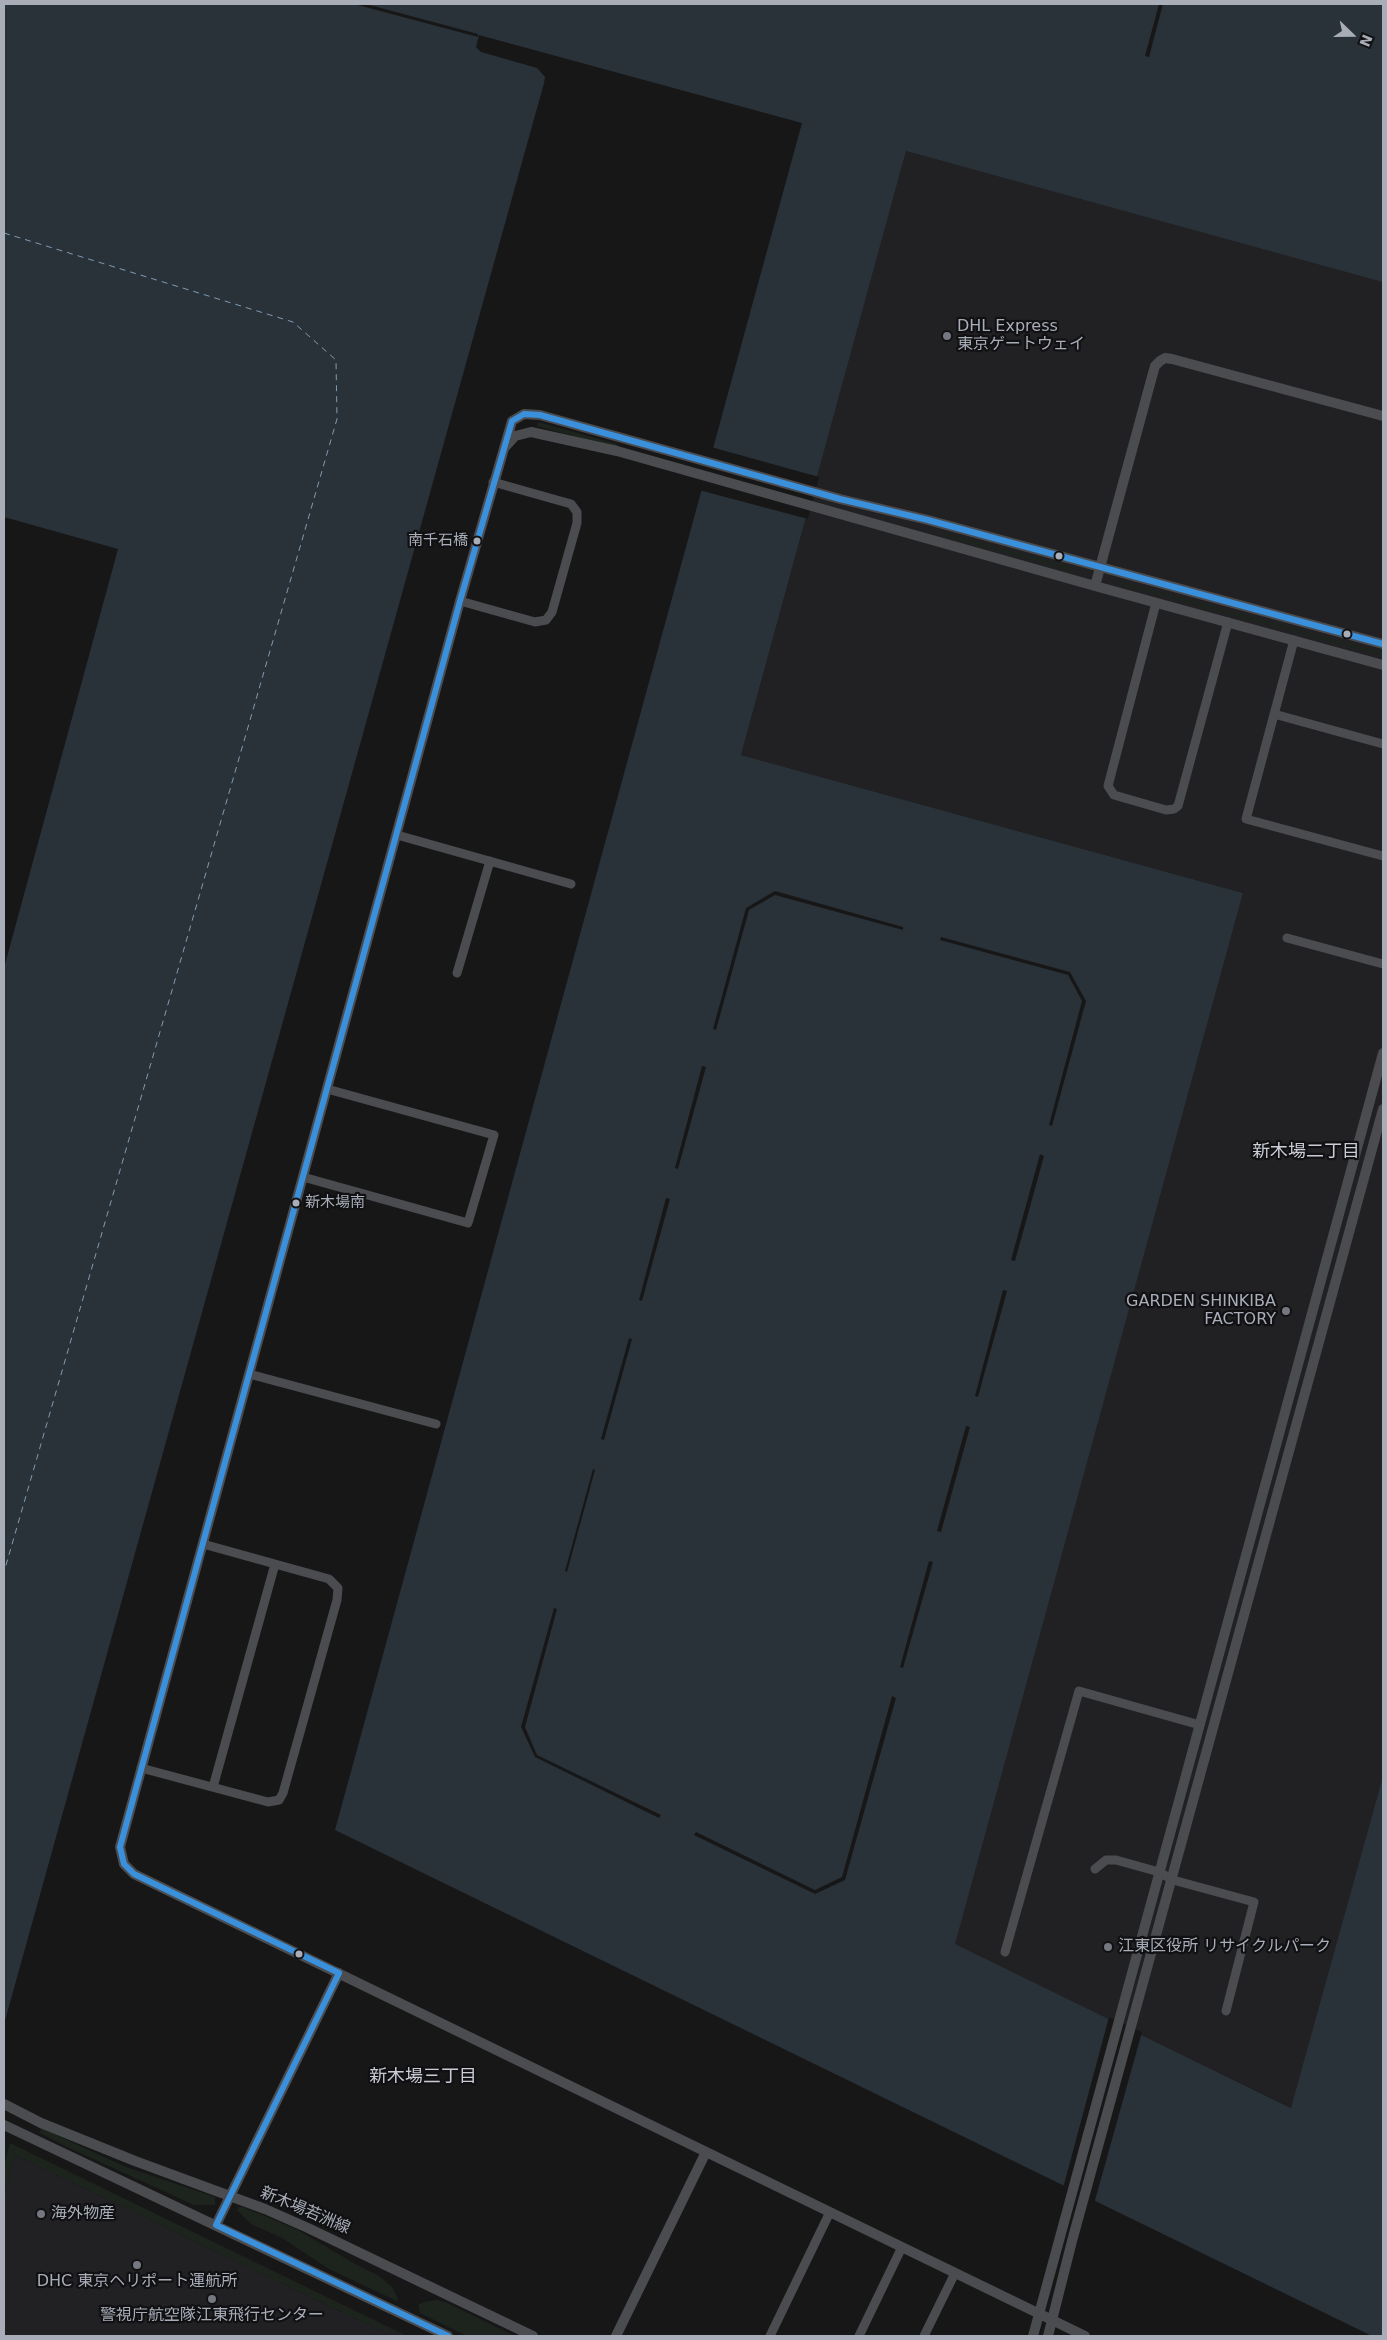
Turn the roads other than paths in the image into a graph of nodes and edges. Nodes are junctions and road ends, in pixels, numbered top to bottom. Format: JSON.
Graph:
{"nodes":[{"id":1,"x":1383,"y":416,"type":"edge"},
{"id":2,"x":502,"y":451,"type":"junction"},
{"id":3,"x":493,"y":482,"type":"junction"},
{"id":4,"x":1100,"y":567,"type":"junction"},
{"id":5,"x":1095,"y":586,"type":"junction"},
{"id":6,"x":460,"y":602,"type":"junction"},
{"id":7,"x":1156,"y":603,"type":"junction"},
{"id":8,"x":1228,"y":622,"type":"junction"},
{"id":9,"x":1294,"y":640,"type":"junction"},
{"id":10,"x":1383,"y":644,"type":"edge"},
{"id":11,"x":1383,"y":665,"type":"edge"},
{"id":12,"x":1274,"y":714,"type":"junction"},
{"id":13,"x":1383,"y":744,"type":"edge"},
{"id":14,"x":397,"y":835,"type":"junction"},
{"id":15,"x":1383,"y":856,"type":"edge"},
{"id":16,"x":490,"y":861,"type":"junction"},
{"id":17,"x":571,"y":884,"type":"dead end"},
{"id":18,"x":1287,"y":938,"type":"dead end"},
{"id":19,"x":1383,"y":964,"type":"edge"},
{"id":20,"x":457,"y":973,"type":"dead end"},
{"id":21,"x":1383,"y":1054,"type":"edge"},
{"id":22,"x":327,"y":1088,"type":"junction"},
{"id":23,"x":1382,"y":1114,"type":"edge"},
{"id":24,"x":1366,"y":1115,"type":"junction"},
{"id":25,"x":303,"y":1177,"type":"junction"},
{"id":26,"x":249,"y":1374,"type":"junction"},
{"id":27,"x":436,"y":1424,"type":"dead end"},
{"id":28,"x":1259,"y":1505,"type":"junction"},
{"id":29,"x":1274,"y":1509,"type":"junction"},
{"id":30,"x":202,"y":1544,"type":"junction"},
{"id":31,"x":275,"y":1564,"type":"junction"},
{"id":32,"x":1200,"y":1725,"type":"junction"},
{"id":33,"x":142,"y":1768,"type":"junction"},
{"id":34,"x":213,"y":1787,"type":"junction"},
{"id":35,"x":1095,"y":1869,"type":"dead end"},
{"id":36,"x":1159,"y":1872,"type":"junction"},
{"id":37,"x":1173,"y":1880,"type":"junction"},
{"id":38,"x":1005,"y":1952,"type":"dead end"},
{"id":39,"x":339,"y":1973,"type":"junction"},
{"id":40,"x":1226,"y":2011,"type":"dead end"},
{"id":41,"x":4,"y":2104,"type":"edge"},
{"id":42,"x":4,"y":2125,"type":"edge"},
{"id":43,"x":706,"y":2152,"type":"junction"},
{"id":44,"x":230,"y":2196,"type":"junction"},
{"id":45,"x":830,"y":2212,"type":"junction"},
{"id":46,"x":216,"y":2225,"type":"junction"},
{"id":47,"x":902,"y":2247,"type":"junction"},
{"id":48,"x":955,"y":2273,"type":"junction"},
{"id":49,"x":1040,"y":2314,"type":"junction"},
{"id":50,"x":1052,"y":2320,"type":"junction"},
{"id":51,"x":448,"y":2336,"type":"edge"},
{"id":52,"x":533,"y":2336,"type":"edge"},
{"id":53,"x":616,"y":2336,"type":"edge"},
{"id":54,"x":770,"y":2336,"type":"edge"},
{"id":55,"x":859,"y":2336,"type":"edge"},
{"id":56,"x":924,"y":2336,"type":"edge"},
{"id":57,"x":1033,"y":2336,"type":"edge"},
{"id":58,"x":1048,"y":2336,"type":"edge"},
{"id":59,"x":1086,"y":2336,"type":"edge"}],
"edges":[{"from":1,"to":4,"type":"street"},
{"from":2,"to":3,"type":"street"},
{"from":2,"to":4,"type":"street"},
{"from":2,"to":5,"type":"street"},
{"from":3,"to":6,"type":"street"},
{"from":3,"to":6,"type":"street"},
{"from":4,"to":5,"type":"street"},
{"from":4,"to":10,"type":"street"},
{"from":5,"to":7,"type":"street"},
{"from":6,"to":14,"type":"street"},
{"from":7,"to":8,"type":"street"},
{"from":7,"to":8,"type":"street"},
{"from":8,"to":9,"type":"street"},
{"from":9,"to":11,"type":"street"},
{"from":9,"to":12,"type":"street"},
{"from":12,"to":13,"type":"street"},
{"from":12,"to":15,"type":"street"},
{"from":14,"to":16,"type":"street"},
{"from":14,"to":22,"type":"street"},
{"from":16,"to":17,"type":"street"},
{"from":16,"to":20,"type":"street"},
{"from":18,"to":19,"type":"street"},
{"from":21,"to":24,"type":"street"},
{"from":22,"to":25,"type":"street"},
{"from":22,"to":25,"type":"street"},
{"from":23,"to":24,"type":"street"},
{"from":23,"to":29,"type":"street"},
{"from":24,"to":28,"type":"street"},
{"from":25,"to":26,"type":"street"},
{"from":26,"to":27,"type":"street"},
{"from":26,"to":30,"type":"street"},
{"from":28,"to":29,"type":"street"},
{"from":28,"to":32,"type":"street"},
{"from":29,"to":37,"type":"street"},
{"from":30,"to":31,"type":"street"},
{"from":30,"to":33,"type":"street"},
{"from":31,"to":34,"type":"street"},
{"from":31,"to":34,"type":"street"},
{"from":32,"to":36,"type":"street"},
{"from":32,"to":38,"type":"street"},
{"from":33,"to":34,"type":"street"},
{"from":33,"to":39,"type":"street"},
{"from":35,"to":36,"type":"street"},
{"from":36,"to":37,"type":"street"},
{"from":36,"to":49,"type":"street"},
{"from":37,"to":40,"type":"street"},
{"from":37,"to":50,"type":"street"},
{"from":39,"to":43,"type":"street"},
{"from":39,"to":44,"type":"street"},
{"from":41,"to":44,"type":"street","name":"新木場若洲線"},
{"from":42,"to":46,"type":"street"},
{"from":43,"to":45,"type":"street"},
{"from":43,"to":53,"type":"street"},
{"from":44,"to":46,"type":"street"},
{"from":44,"to":52,"type":"street","name":"新木場若洲線"},
{"from":45,"to":47,"type":"street"},
{"from":45,"to":54,"type":"street"},
{"from":46,"to":51,"type":"street"},
{"from":47,"to":48,"type":"street"},
{"from":47,"to":55,"type":"street"},
{"from":48,"to":49,"type":"street"},
{"from":48,"to":56,"type":"street"},
{"from":49,"to":50,"type":"street"},
{"from":49,"to":57,"type":"street"},
{"from":50,"to":58,"type":"street"},
{"from":50,"to":59,"type":"street"}]}
